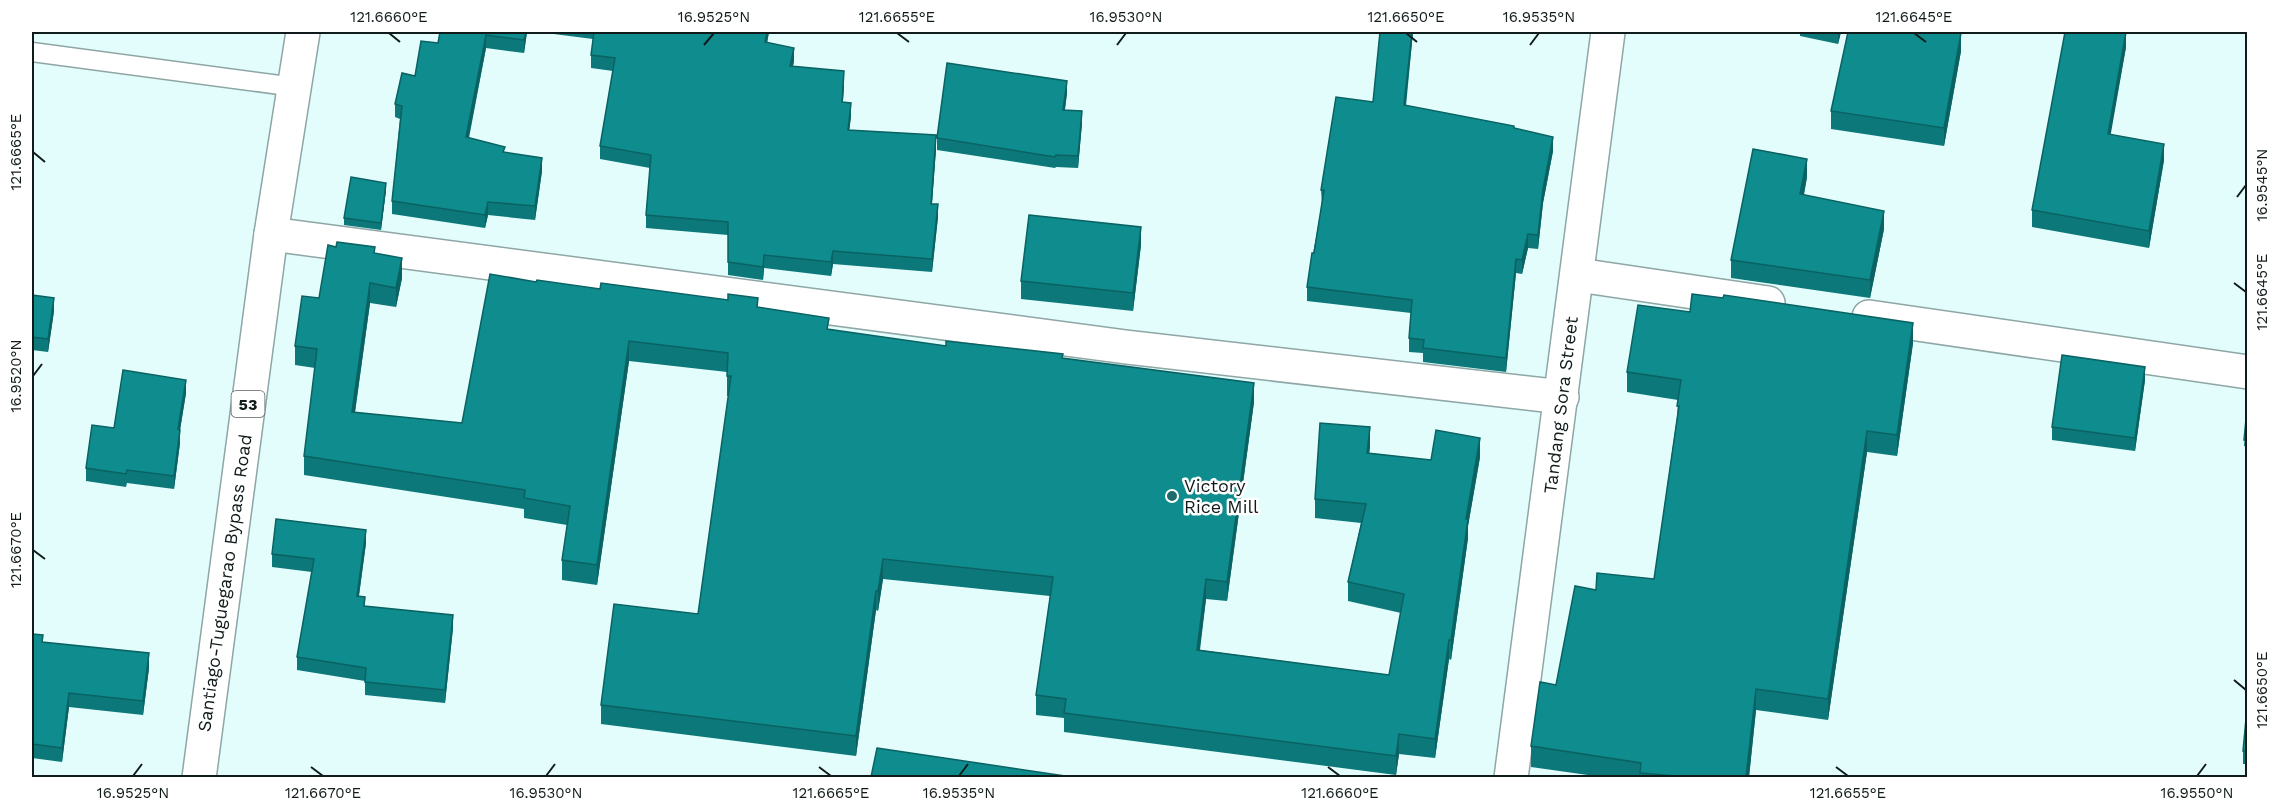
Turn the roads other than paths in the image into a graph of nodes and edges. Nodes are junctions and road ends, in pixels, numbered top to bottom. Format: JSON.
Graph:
{"nodes":[{"id":1,"x":303,"y":32,"type":"edge"},
{"id":2,"x":1608,"y":32,"type":"edge"},
{"id":3,"x":32,"y":52,"type":"edge"},
{"id":4,"x":295,"y":87,"type":"junction"},
{"id":5,"x":271,"y":234,"type":"junction"},
{"id":6,"x":1578,"y":275,"type":"junction"},
{"id":7,"x":1800,"y":307,"type":"edge"},
{"id":8,"x":1835,"y":312,"type":"edge"},
{"id":9,"x":2247,"y":372,"type":"edge"},
{"id":10,"x":1562,"y":397,"type":"junction"},
{"id":11,"x":199,"y":777,"type":"edge"},
{"id":12,"x":1511,"y":777,"type":"edge"}],
"edges":[{"from":1,"to":4,"type":"main road","name":"Santiago-Tuguegarao Bypass Road","number":"53"},
{"from":2,"to":6,"type":"main road","name":"Tandang Sora Street"},
{"from":3,"to":4,"type":"lane"},
{"from":4,"to":5,"type":"main road","name":"Santiago-Tuguegarao Bypass Road","number":"53"},
{"from":5,"to":10,"type":"main road"},
{"from":5,"to":11,"type":"main road","name":"Santiago-Tuguegarao Bypass Road","number":"53"},
{"from":6,"to":7,"type":"main road"},
{"from":6,"to":10,"type":"main road","name":"Tandang Sora Street"},
{"from":8,"to":9,"type":"main road"},
{"from":10,"to":12,"type":"main road","name":"Tandang Sora Street"}]}
